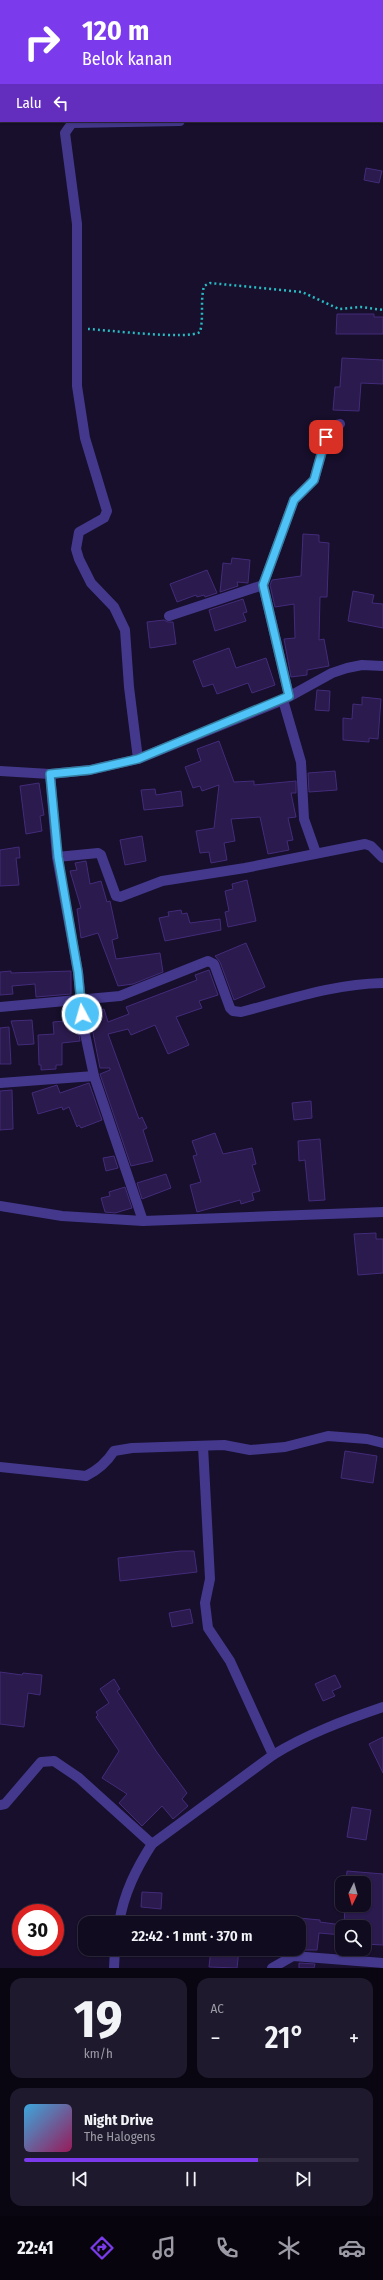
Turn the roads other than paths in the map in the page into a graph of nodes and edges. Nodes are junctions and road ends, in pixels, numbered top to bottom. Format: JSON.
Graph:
{"nodes":[{"id":1,"x":144,"y":122,"type":"edge"},
{"id":2,"x":340,"y":424,"type":"dead end"},
{"id":3,"x":263,"y":585,"type":"junction"},
{"id":4,"x":170,"y":616,"type":"dead end"},
{"id":5,"x":383,"y":666,"type":"edge"},
{"id":6,"x":286,"y":698,"type":"junction"},
{"id":7,"x":138,"y":759,"type":"junction"},
{"id":8,"x":0,"y":771,"type":"edge"},
{"id":9,"x":50,"y":774,"type":"junction"},
{"id":10,"x":316,"y":853,"type":"junction"},
{"id":11,"x":58,"y":857,"type":"junction"},
{"id":12,"x":383,"y":858,"type":"edge"},
{"id":13,"x":383,"y":983,"type":"edge"},
{"id":14,"x":81,"y":1000,"type":"junction"},
{"id":15,"x":0,"y":1007,"type":"edge"},
{"id":16,"x":94,"y":1076,"type":"junction"},
{"id":17,"x":0,"y":1083,"type":"edge"},
{"id":18,"x":0,"y":1206,"type":"edge"},
{"id":19,"x":383,"y":1212,"type":"edge"},
{"id":20,"x":143,"y":1221,"type":"junction"},
{"id":21,"x":383,"y":1443,"type":"edge"},
{"id":22,"x":203,"y":1446,"type":"junction"},
{"id":23,"x":0,"y":1467,"type":"edge"},
{"id":24,"x":383,"y":1707,"type":"edge"},
{"id":25,"x":273,"y":1755,"type":"junction"},
{"id":26,"x":0,"y":1805,"type":"edge"},
{"id":27,"x":152,"y":1844,"type":"junction"},
{"id":28,"x":120,"y":1916,"type":"edge"},
{"id":29,"x":115,"y":1956,"type":"edge"},
{"id":30,"x":383,"y":1963,"type":"edge"},
{"id":31,"x":114,"y":1968,"type":"edge"},
{"id":32,"x":272,"y":1968,"type":"edge"}],
"edges":[{"from":1,"to":7,"type":"street"},
{"from":2,"to":3,"type":"street"},
{"from":3,"to":4,"type":"street"},
{"from":3,"to":6,"type":"street"},
{"from":5,"to":6,"type":"street"},
{"from":6,"to":7,"type":"street"},
{"from":6,"to":10,"type":"street"},
{"from":7,"to":9,"type":"street"},
{"from":8,"to":9,"type":"street"},
{"from":9,"to":11,"type":"street"},
{"from":10,"to":11,"type":"street"},
{"from":10,"to":12,"type":"street"},
{"from":11,"to":14,"type":"street"},
{"from":13,"to":14,"type":"street"},
{"from":14,"to":15,"type":"street"},
{"from":14,"to":16,"type":"street"},
{"from":16,"to":17,"type":"street"},
{"from":16,"to":20,"type":"street"},
{"from":18,"to":20,"type":"street"},
{"from":19,"to":20,"type":"street"},
{"from":21,"to":22,"type":"street"},
{"from":22,"to":23,"type":"street"},
{"from":22,"to":25,"type":"street"},
{"from":24,"to":25,"type":"street"},
{"from":25,"to":27,"type":"street"},
{"from":26,"to":27,"type":"street"},
{"from":27,"to":28,"type":"street"},
{"from":29,"to":31,"type":"street"},
{"from":30,"to":32,"type":"street"}]}
